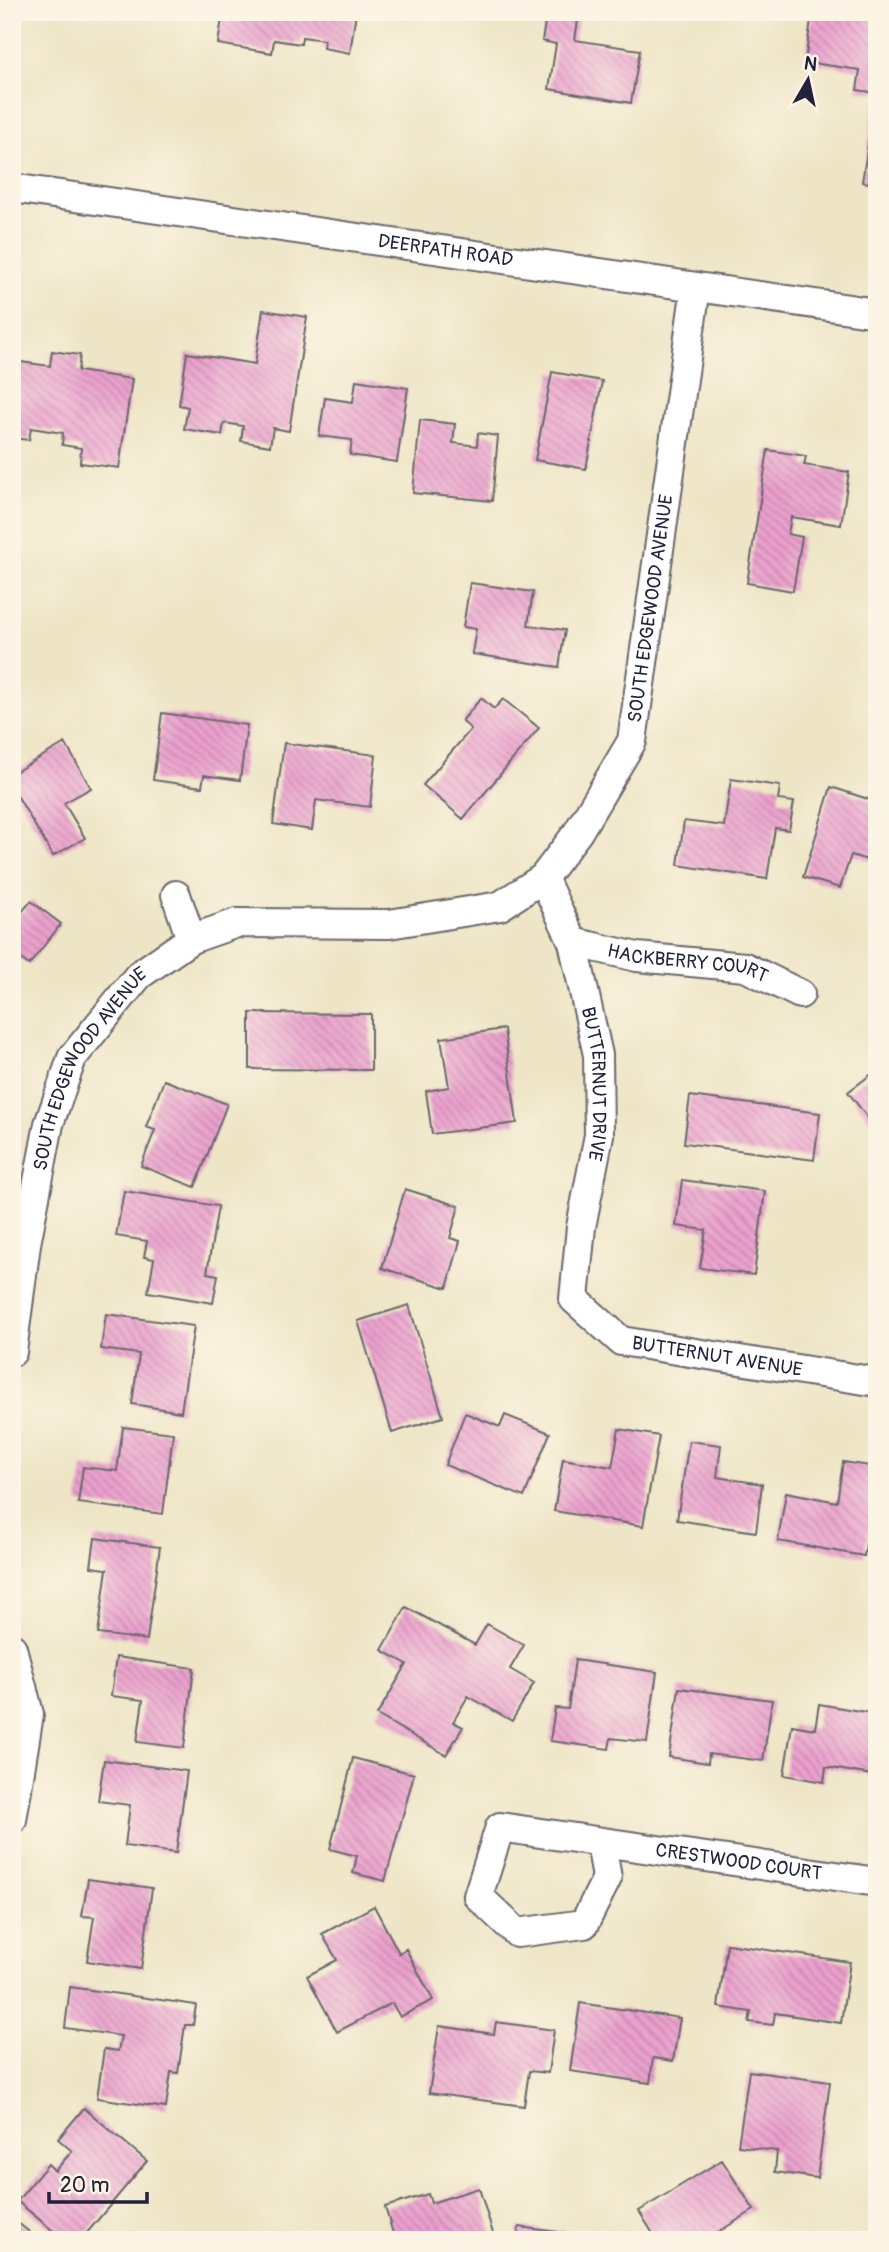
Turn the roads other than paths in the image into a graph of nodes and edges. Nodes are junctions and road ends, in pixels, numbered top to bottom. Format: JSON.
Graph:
{"nodes":[{"id":1,"x":12,"y":188,"type":"edge"},
{"id":2,"x":696,"y":287,"type":"junction"},
{"id":3,"x":877,"y":313,"type":"edge"},
{"id":4,"x":543,"y":878,"type":"junction"},
{"id":5,"x":176,"y":895,"type":"dead end"},
{"id":6,"x":191,"y":939,"type":"junction"},
{"id":7,"x":573,"y":942,"type":"junction"},
{"id":8,"x":800,"y":994,"type":"dead end"},
{"id":9,"x":19,"y":1243,"type":"edge"},
{"id":10,"x":573,"y":1299,"type":"joint"},
{"id":11,"x":12,"y":1352,"type":"edge"},
{"id":12,"x":877,"y":1382,"type":"edge"},
{"id":13,"x":12,"y":1648,"type":"edge"},
{"id":14,"x":12,"y":1820,"type":"edge"},
{"id":15,"x":601,"y":1843,"type":"junction"},
{"id":16,"x":877,"y":1882,"type":"edge"}],
"edges":[{"from":1,"to":2,"type":"street","name":"DEERPATH ROAD"},
{"from":2,"to":3,"type":"street","name":"DEERPATH ROAD"},
{"from":2,"to":4,"type":"street","name":"SOUTH EDGEWOOD AVENUE"},
{"from":4,"to":6,"type":"street","name":"SOUTH EDGEWOOD AVENUE"},
{"from":4,"to":7,"type":"street","name":"BUTTERNUT DRIVE"},
{"from":5,"to":6,"type":"street"},
{"from":6,"to":9,"type":"street","name":"SOUTH EDGEWOOD AVENUE"},
{"from":7,"to":8,"type":"street","name":"HACKBERRY COURT"},
{"from":7,"to":10,"type":"street","name":"BUTTERNUT DRIVE"},
{"from":9,"to":11,"type":"street","name":"SOUTH EDGEWOOD AVENUE"},
{"from":10,"to":12,"type":"street","name":"BUTTERNUT AVENUE"},
{"from":13,"to":14,"type":"street"},
{"from":15,"to":15,"type":"street","name":"CRESTWOOD COURT"},
{"from":15,"to":16,"type":"street","name":"CRESTWOOD COURT"}]}
